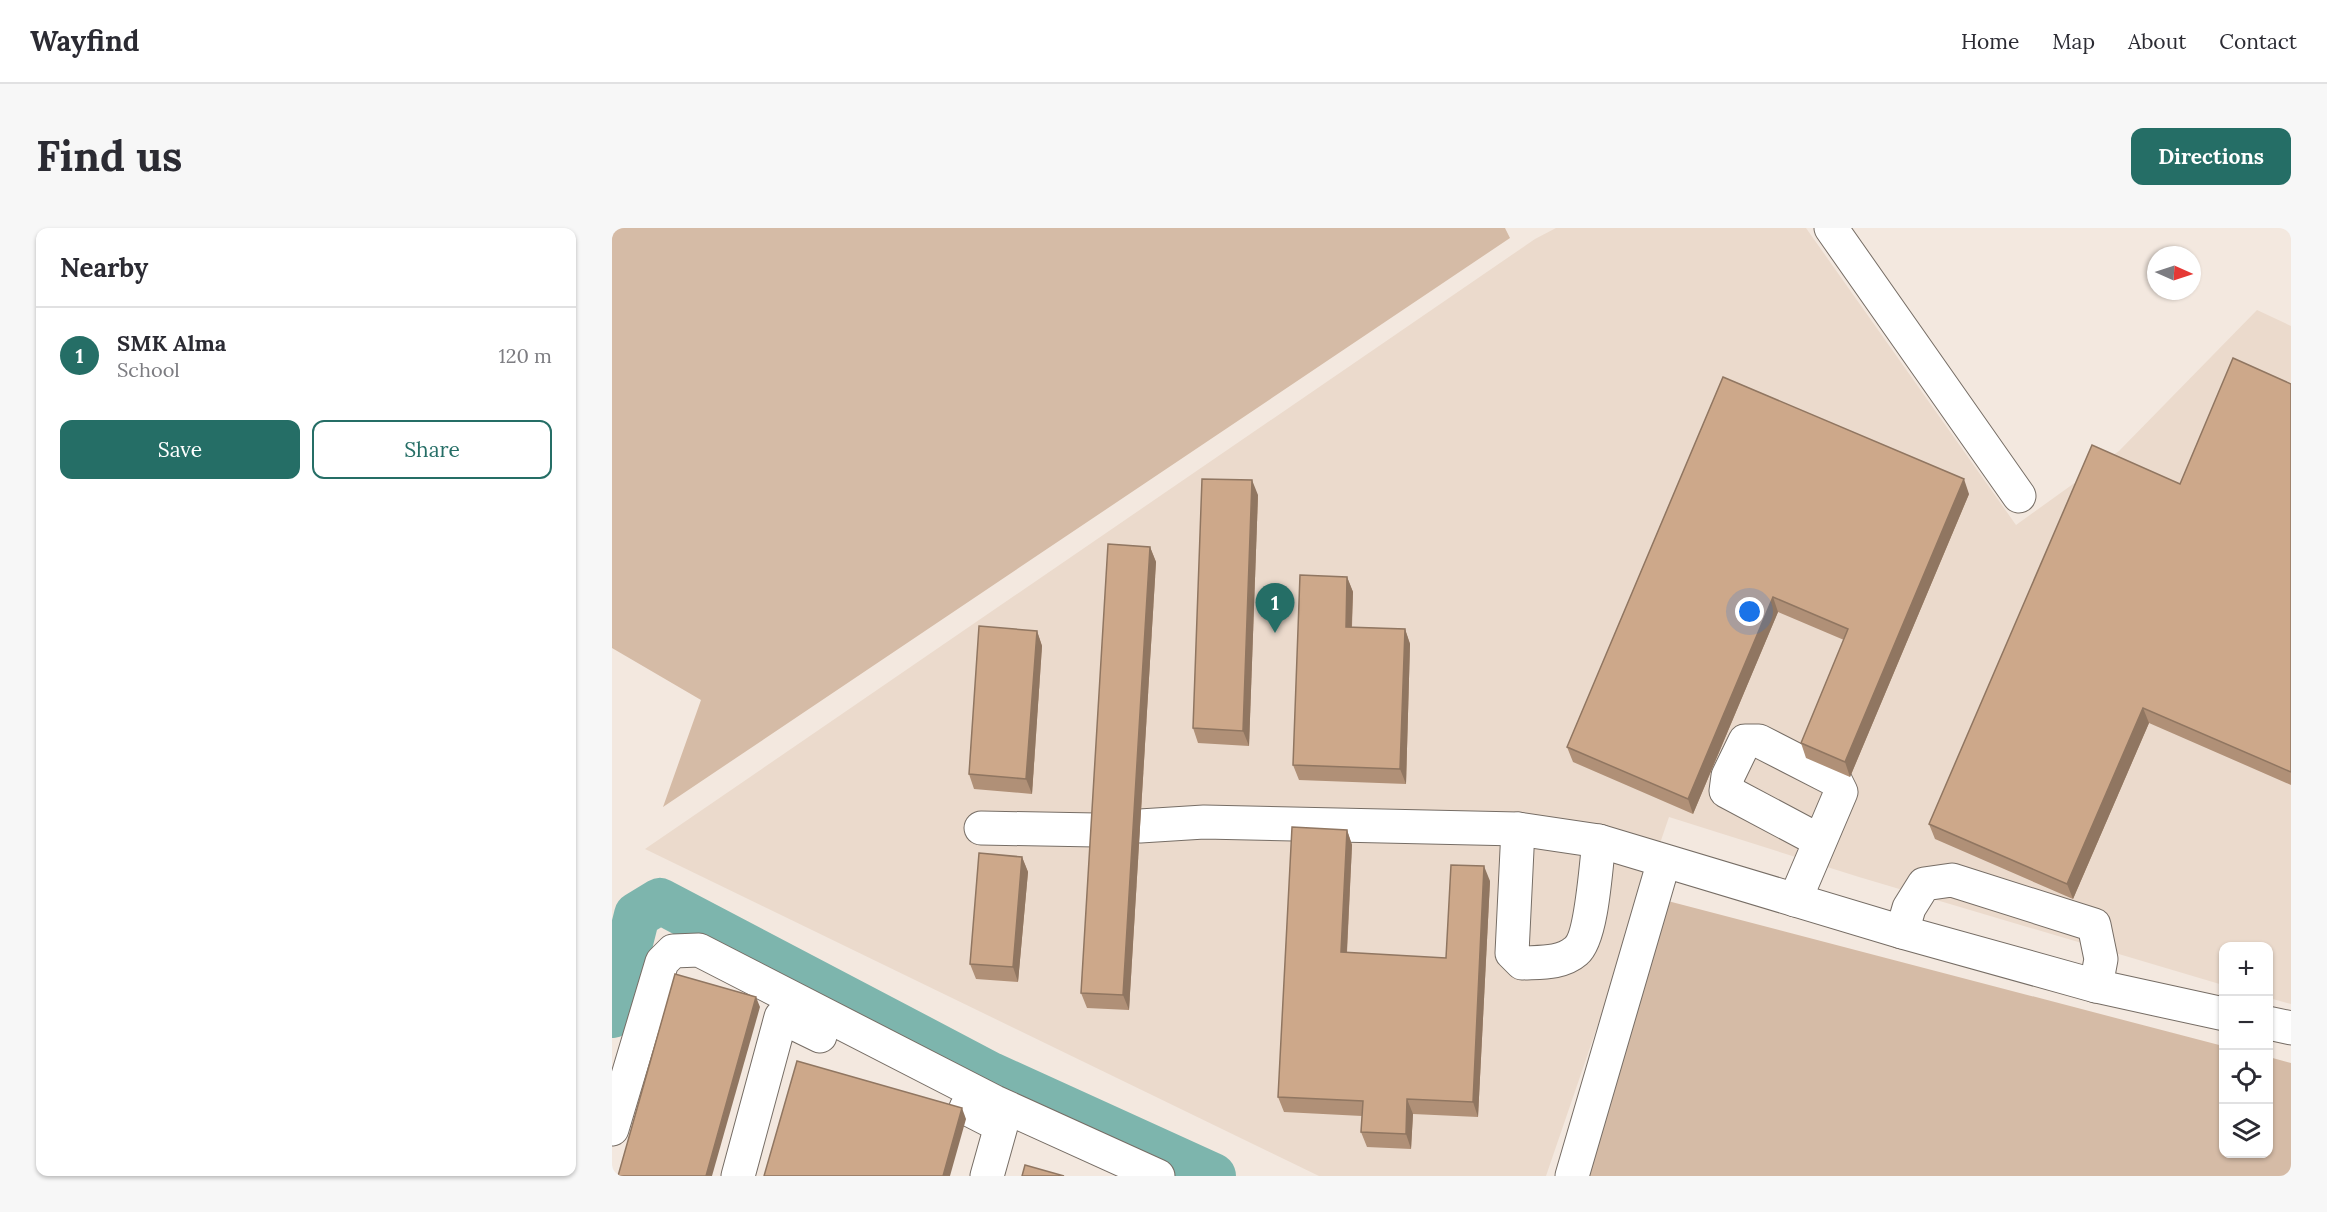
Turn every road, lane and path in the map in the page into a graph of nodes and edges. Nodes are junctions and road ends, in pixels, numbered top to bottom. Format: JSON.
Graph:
{"nodes":[{"id":1,"x":1831,"y":228,"type":"edge"},
{"id":2,"x":2019,"y":496,"type":"dead end"},
{"id":3,"x":1140,"y":826,"type":"dead end"},
{"id":4,"x":981,"y":828,"type":"dead end"},
{"id":5,"x":1518,"y":829,"type":"junction"},
{"id":6,"x":1096,"y":830,"type":"edge"},
{"id":7,"x":1599,"y":841,"type":"junction"},
{"id":8,"x":1820,"y":841,"type":"dead end"},
{"id":9,"x":1664,"y":861,"type":"junction"},
{"id":10,"x":1795,"y":900,"type":"junction"},
{"id":11,"x":1902,"y":932,"type":"junction"},
{"id":12,"x":2096,"y":986,"type":"junction"},
{"id":13,"x":2219,"y":1013,"type":"edge"},
{"id":14,"x":2273,"y":1024,"type":"edge"},
{"id":15,"x":2291,"y":1028,"type":"edge"},
{"id":16,"x":612,"y":1129,"type":"edge"},
{"id":17,"x":738,"y":1176,"type":"edge"},
{"id":18,"x":987,"y":1176,"type":"edge"},
{"id":19,"x":1158,"y":1176,"type":"edge"},
{"id":20,"x":1572,"y":1176,"type":"edge"}],
"edges":[{"from":1,"to":2,"type":"street"},
{"from":3,"to":5,"type":"street"},
{"from":4,"to":6,"type":"street"},
{"from":5,"to":7,"type":"street"},
{"from":5,"to":7,"type":"street"},
{"from":7,"to":9,"type":"street"},
{"from":8,"to":10,"type":"street"},
{"from":9,"to":10,"type":"street"},
{"from":9,"to":20,"type":"street"},
{"from":10,"to":11,"type":"street"},
{"from":11,"to":12,"type":"street"},
{"from":11,"to":12,"type":"street"},
{"from":12,"to":13,"type":"street"},
{"from":14,"to":15,"type":"street"},
{"from":16,"to":19,"type":"street"},
{"from":17,"to":18,"type":"street"}]}
